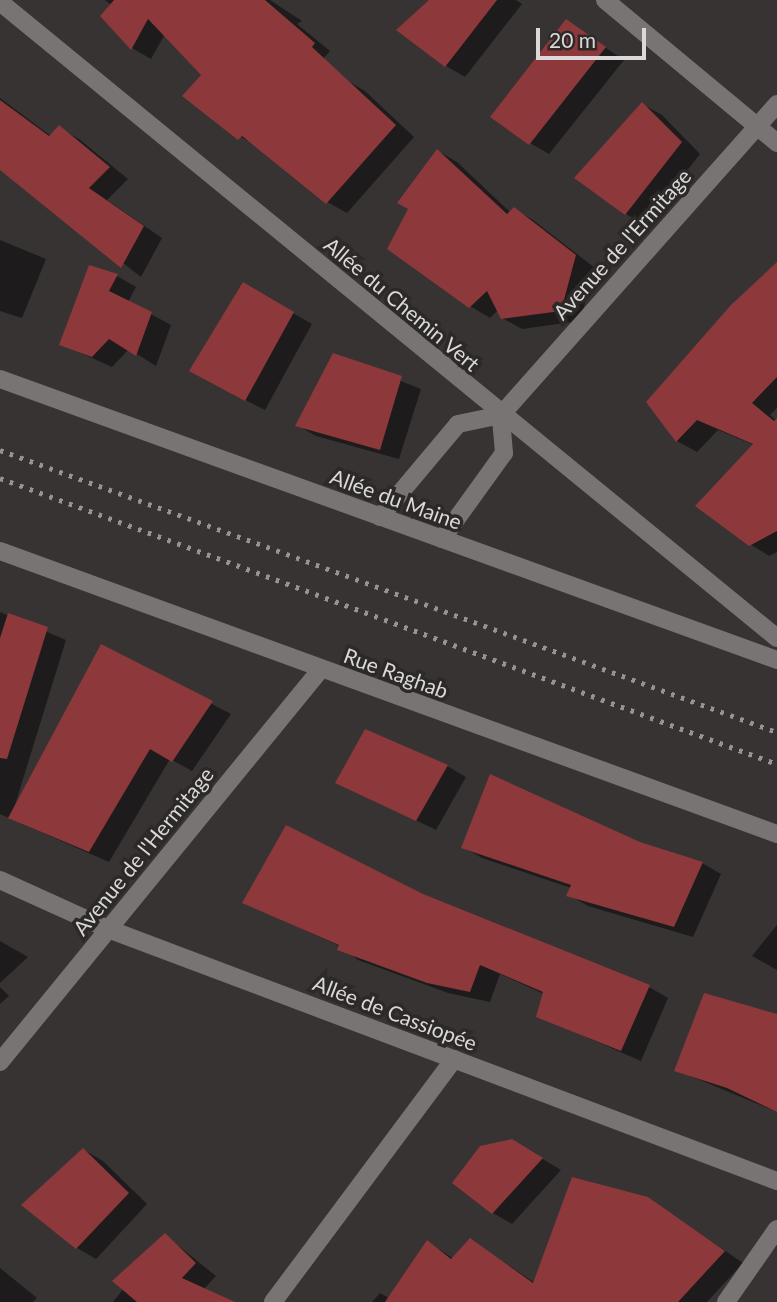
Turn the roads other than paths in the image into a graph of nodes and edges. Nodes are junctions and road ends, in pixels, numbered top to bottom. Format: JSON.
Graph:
{"nodes":[{"id":1,"x":605,"y":0,"type":"edge"},
{"id":2,"x":0,"y":2,"type":"edge"},
{"id":3,"x":777,"y":104,"type":"edge"},
{"id":4,"x":757,"y":127,"type":"junction"},
{"id":5,"x":777,"y":143,"type":"edge"},
{"id":6,"x":0,"y":379,"type":"edge"},
{"id":7,"x":501,"y":415,"type":"junction"},
{"id":8,"x":380,"y":517,"type":"junction"},
{"id":9,"x":442,"y":539,"type":"junction"},
{"id":10,"x":0,"y":551,"type":"edge"},
{"id":11,"x":777,"y":638,"type":"edge"},
{"id":12,"x":777,"y":660,"type":"edge"},
{"id":13,"x":321,"y":670,"type":"junction"},
{"id":14,"x":777,"y":834,"type":"edge"},
{"id":15,"x":0,"y":880,"type":"edge"},
{"id":16,"x":108,"y":929,"type":"junction"},
{"id":17,"x":454,"y":1059,"type":"junction"},
{"id":18,"x":0,"y":1062,"type":"edge"},
{"id":19,"x":777,"y":1181,"type":"edge"},
{"id":20,"x":777,"y":1229,"type":"edge"},
{"id":21,"x":273,"y":1302,"type":"edge"},
{"id":22,"x":726,"y":1302,"type":"edge"}],
"edges":[{"from":1,"to":4,"type":"street"},
{"from":2,"to":7,"type":"street","name":"Allée du Chemin Vert"},
{"from":3,"to":4,"type":"street","name":"Avenue de l'Ermitage"},
{"from":4,"to":5,"type":"street"},
{"from":4,"to":7,"type":"street","name":"Avenue de l'Ermitage"},
{"from":6,"to":8,"type":"street","name":"Allée du Maine"},
{"from":7,"to":8,"type":"street"},
{"from":7,"to":9,"type":"street"},
{"from":7,"to":11,"type":"street","name":"Allée du Chemin Vert"},
{"from":8,"to":9,"type":"street","name":"Allée du Maine"},
{"from":9,"to":12,"type":"street","name":"Allée du Maine"},
{"from":10,"to":13,"type":"street","name":"Rue Raghab"},
{"from":13,"to":14,"type":"street","name":"Rue Raghab"},
{"from":13,"to":16,"type":"street","name":"Avenue de l'Hermitage"},
{"from":15,"to":16,"type":"street","name":"Allée de Cassiopée"},
{"from":16,"to":17,"type":"street","name":"Allée de Cassiopée"},
{"from":16,"to":18,"type":"street","name":"Avenue de l'Hermitage"},
{"from":17,"to":19,"type":"street","name":"Allée de Cassiopée"},
{"from":17,"to":21,"type":"street"},
{"from":20,"to":22,"type":"street"}]}
